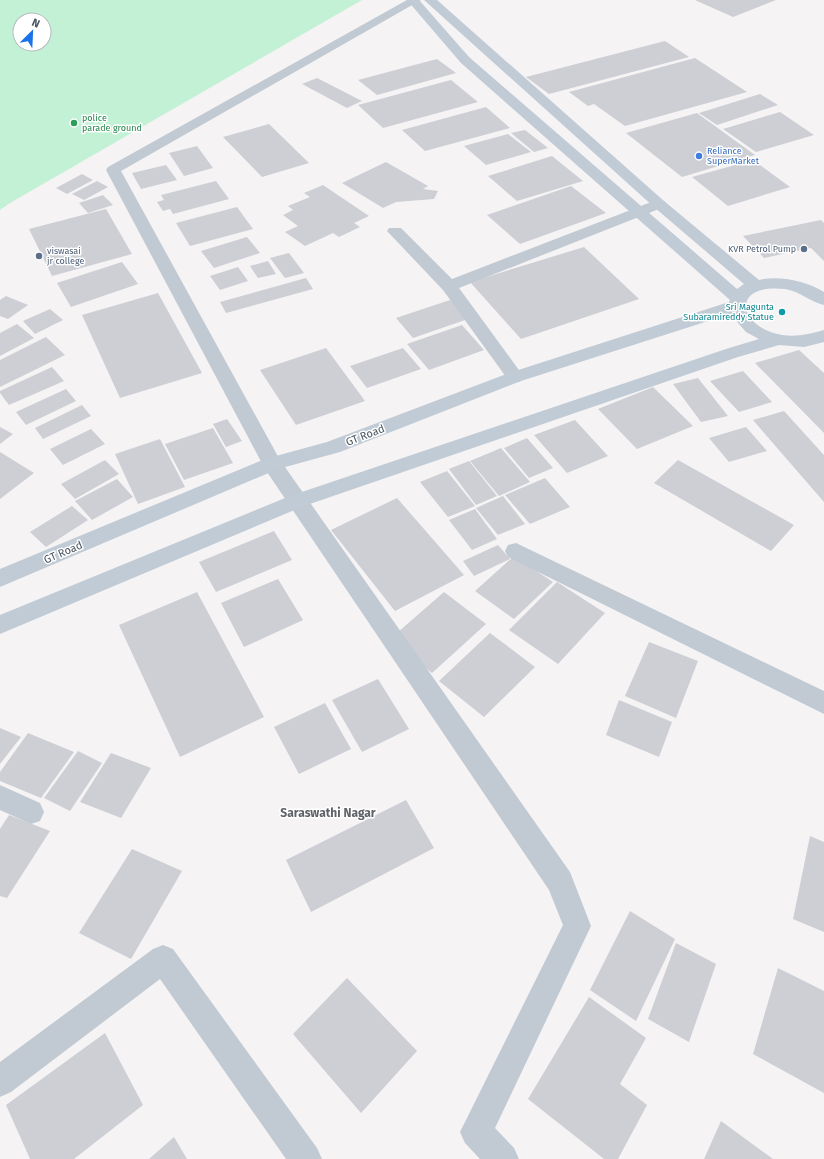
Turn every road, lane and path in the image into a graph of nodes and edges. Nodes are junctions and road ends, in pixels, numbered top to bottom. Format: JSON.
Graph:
{"nodes":[{"id":1,"x":414,"y":0,"type":"edge"},
{"id":2,"x":430,"y":0,"type":"edge"},
{"id":3,"x":659,"y":204,"type":"junction"},
{"id":4,"x":640,"y":212,"type":"junction"},
{"id":5,"x":395,"y":231,"type":"dead end"},
{"id":6,"x":755,"y":285,"type":"junction"},
{"id":7,"x":449,"y":286,"type":"junction"},
{"id":8,"x":824,"y":287,"type":"edge"},
{"id":9,"x":804,"y":288,"type":"junction"},
{"id":10,"x":824,"y":300,"type":"edge"},
{"id":11,"x":737,"y":302,"type":"junction"},
{"id":12,"x":817,"y":338,"type":"edge"},
{"id":13,"x":777,"y":340,"type":"junction"},
{"id":14,"x":824,"y":353,"type":"edge"},
{"id":15,"x":515,"y":377,"type":"junction"},
{"id":16,"x":272,"y":464,"type":"junction"},
{"id":17,"x":297,"y":501,"type":"junction"},
{"id":18,"x":516,"y":550,"type":"dead end"},
{"id":19,"x":0,"y":578,"type":"edge"},
{"id":20,"x":0,"y":625,"type":"edge"},
{"id":21,"x":824,"y":703,"type":"edge"},
{"id":22,"x":0,"y":797,"type":"edge"},
{"id":23,"x":31,"y":812,"type":"dead end"},
{"id":24,"x":0,"y":1081,"type":"edge"},
{"id":25,"x":306,"y":1159,"type":"edge"},
{"id":26,"x":503,"y":1159,"type":"edge"}],
"edges":[{"from":1,"to":4,"type":"main road"},
{"from":1,"to":16,"type":"street"},
{"from":2,"to":3,"type":"main road"},
{"from":3,"to":4,"type":"street"},
{"from":3,"to":6,"type":"main road"},
{"from":4,"to":7,"type":"street"},
{"from":4,"to":11,"type":"main road"},
{"from":5,"to":7,"type":"street"},
{"from":6,"to":9,"type":"main road"},
{"from":6,"to":11,"type":"main road"},
{"from":7,"to":15,"type":"street"},
{"from":8,"to":9,"type":"main road"},
{"from":9,"to":10,"type":"main road"},
{"from":11,"to":13,"type":"main road"},
{"from":11,"to":15,"type":"main road","name":"GT Road"},
{"from":12,"to":13,"type":"main road"},
{"from":12,"to":14,"type":"main road"},
{"from":13,"to":17,"type":"main road"},
{"from":15,"to":16,"type":"main road","name":"GT Road"},
{"from":16,"to":17,"type":"street"},
{"from":16,"to":19,"type":"main road","name":"GT Road"},
{"from":17,"to":20,"type":"main road"},
{"from":17,"to":26,"type":"street"},
{"from":18,"to":21,"type":"street"},
{"from":22,"to":23,"type":"street"},
{"from":24,"to":25,"type":"street"}]}
